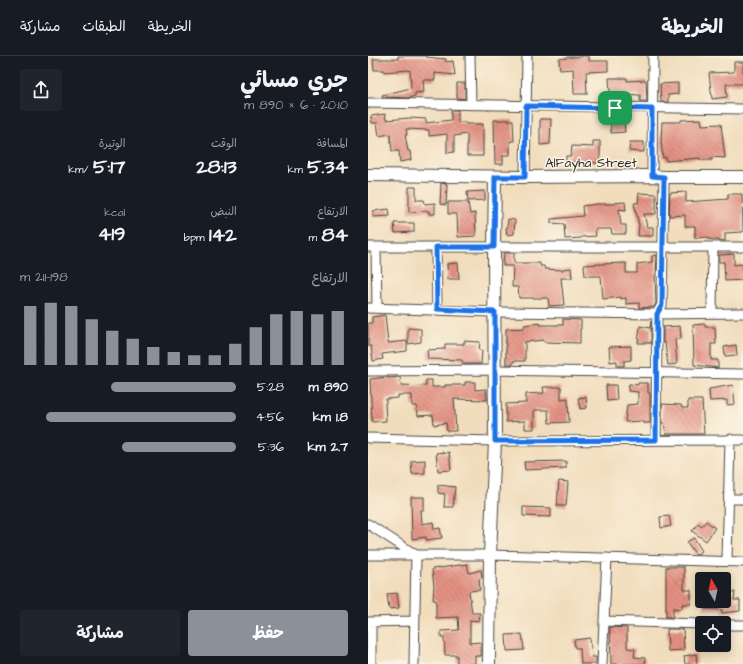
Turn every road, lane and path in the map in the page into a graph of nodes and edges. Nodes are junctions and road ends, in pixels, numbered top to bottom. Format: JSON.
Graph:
{"nodes":[{"id":1,"x":470,"y":56,"type":"edge"},
{"id":2,"x":527,"y":56,"type":"edge"},
{"id":3,"x":653,"y":56,"type":"edge"},
{"id":4,"x":368,"y":103,"type":"edge"},
{"id":5,"x":471,"y":105,"type":"junction"},
{"id":6,"x":526,"y":106,"type":"junction"},
{"id":7,"x":652,"y":109,"type":"junction"},
{"id":8,"x":743,"y":110,"type":"edge"},
{"id":9,"x":368,"y":175,"type":"edge"},
{"id":10,"x":658,"y":176,"type":"junction"},
{"id":11,"x":495,"y":177,"type":"junction"},
{"id":12,"x":525,"y":177,"type":"junction"},
{"id":13,"x":743,"y":178,"type":"edge"},
{"id":14,"x":372,"y":247,"type":"edge"},
{"id":15,"x":436,"y":247,"type":"junction"},
{"id":16,"x":494,"y":247,"type":"junction"},
{"id":17,"x":663,"y":247,"type":"junction"},
{"id":18,"x":713,"y":247,"type":"junction"},
{"id":19,"x":743,"y":247,"type":"edge"},
{"id":20,"x":373,"y":308,"type":"edge"},
{"id":21,"x":437,"y":309,"type":"junction"},
{"id":22,"x":495,"y":312,"type":"junction"},
{"id":23,"x":712,"y":313,"type":"junction"},
{"id":24,"x":743,"y":313,"type":"edge"},
{"id":25,"x":657,"y":314,"type":"junction"},
{"id":26,"x":368,"y":370,"type":"edge"},
{"id":27,"x":495,"y":370,"type":"junction"},
{"id":28,"x":656,"y":372,"type":"junction"},
{"id":29,"x":743,"y":374,"type":"edge"},
{"id":30,"x":368,"y":438,"type":"edge"},
{"id":31,"x":730,"y":439,"type":"junction"},
{"id":32,"x":656,"y":440,"type":"junction"},
{"id":33,"x":743,"y":440,"type":"edge"},
{"id":34,"x":495,"y":441,"type":"junction"},
{"id":35,"x":728,"y":499,"type":"junction"},
{"id":36,"x":743,"y":499,"type":"edge"},
{"id":37,"x":368,"y":524,"type":"edge"},
{"id":38,"x":368,"y":555,"type":"edge"},
{"id":39,"x":416,"y":555,"type":"junction"},
{"id":40,"x":490,"y":555,"type":"junction"},
{"id":41,"x":608,"y":558,"type":"junction"},
{"id":42,"x":727,"y":561,"type":"junction"},
{"id":43,"x":743,"y":562,"type":"edge"},
{"id":44,"x":414,"y":621,"type":"junction"},
{"id":45,"x":604,"y":621,"type":"junction"},
{"id":46,"x":369,"y":622,"type":"edge"},
{"id":47,"x":695,"y":624,"type":"edge"},
{"id":48,"x":731,"y":625,"type":"edge"},
{"id":49,"x":743,"y":625,"type":"edge"},
{"id":50,"x":371,"y":664,"type":"edge"},
{"id":51,"x":414,"y":664,"type":"edge"},
{"id":52,"x":489,"y":664,"type":"edge"},
{"id":53,"x":602,"y":664,"type":"edge"}],
"edges":[{"from":1,"to":5,"type":"street"},
{"from":2,"to":6,"type":"street"},
{"from":3,"to":7,"type":"street"},
{"from":4,"to":5,"type":"street"},
{"from":5,"to":6,"type":"street"},
{"from":6,"to":7,"type":"street"},
{"from":6,"to":12,"type":"street"},
{"from":7,"to":8,"type":"street"},
{"from":7,"to":10,"type":"street"},
{"from":9,"to":11,"type":"street","name":"AlFayha Street"},
{"from":10,"to":12,"type":"street","name":"AlFayha Street"},
{"from":10,"to":13,"type":"street","name":"AlFayha Street"},
{"from":10,"to":17,"type":"street"},
{"from":11,"to":12,"type":"street","name":"AlFayha Street"},
{"from":11,"to":16,"type":"street"},
{"from":14,"to":15,"type":"street"},
{"from":14,"to":20,"type":"street"},
{"from":15,"to":16,"type":"street"},
{"from":15,"to":21,"type":"street"},
{"from":16,"to":17,"type":"street"},
{"from":16,"to":22,"type":"street"},
{"from":17,"to":18,"type":"street"},
{"from":17,"to":25,"type":"street"},
{"from":18,"to":19,"type":"street"},
{"from":18,"to":23,"type":"street"},
{"from":20,"to":21,"type":"street"},
{"from":21,"to":22,"type":"street"},
{"from":22,"to":25,"type":"street"},
{"from":22,"to":27,"type":"street"},
{"from":23,"to":24,"type":"street"},
{"from":23,"to":25,"type":"street"},
{"from":25,"to":28,"type":"street"},
{"from":26,"to":27,"type":"street"},
{"from":27,"to":28,"type":"street"},
{"from":27,"to":34,"type":"street"},
{"from":28,"to":29,"type":"street"},
{"from":28,"to":32,"type":"street"},
{"from":30,"to":34,"type":"street"},
{"from":31,"to":32,"type":"street"},
{"from":31,"to":33,"type":"street"},
{"from":31,"to":35,"type":"street"},
{"from":32,"to":34,"type":"street"},
{"from":34,"to":40,"type":"street"},
{"from":35,"to":36,"type":"street"},
{"from":35,"to":42,"type":"street"},
{"from":37,"to":39,"type":"street"},
{"from":38,"to":39,"type":"street"},
{"from":39,"to":40,"type":"street"},
{"from":39,"to":44,"type":"street"},
{"from":40,"to":41,"type":"street"},
{"from":40,"to":52,"type":"street"},
{"from":41,"to":42,"type":"street"},
{"from":41,"to":45,"type":"street"},
{"from":42,"to":43,"type":"street"},
{"from":44,"to":46,"type":"street"},
{"from":44,"to":51,"type":"street"},
{"from":45,"to":47,"type":"street"},
{"from":45,"to":53,"type":"street"},
{"from":46,"to":50,"type":"street"},
{"from":48,"to":49,"type":"street"}]}
